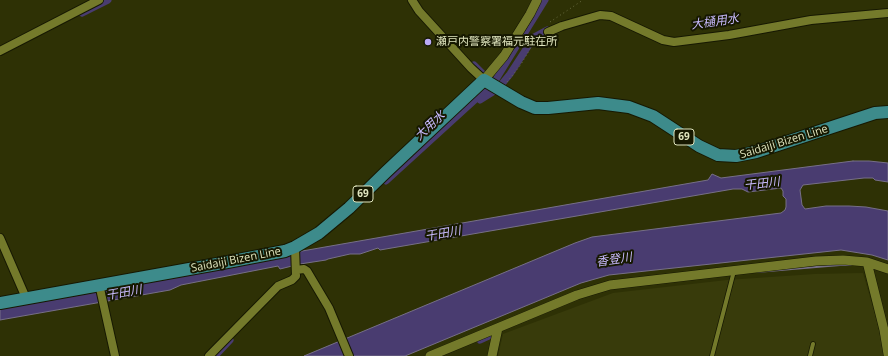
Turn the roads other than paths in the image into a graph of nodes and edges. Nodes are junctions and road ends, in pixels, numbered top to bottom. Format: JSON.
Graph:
{"nodes":[{"id":1,"x":99,"y":0,"type":"edge"},
{"id":2,"x":412,"y":0,"type":"edge"},
{"id":3,"x":537,"y":0,"type":"edge"},
{"id":4,"x":888,"y":13,"type":"edge"},
{"id":5,"x":548,"y":32,"type":"road end"},
{"id":6,"x":0,"y":51,"type":"edge"},
{"id":7,"x":484,"y":80,"type":"junction"},
{"id":8,"x":888,"y":112,"type":"edge"},
{"id":9,"x":0,"y":238,"type":"edge"},
{"id":10,"x":296,"y":249,"type":"junction"},
{"id":11,"x":867,"y":262,"type":"junction"},
{"id":12,"x":296,"y":269,"type":"junction"},
{"id":13,"x":888,"y":269,"type":"edge"},
{"id":14,"x":734,"y":270,"type":"junction"},
{"id":15,"x":100,"y":285,"type":"junction"},
{"id":16,"x":26,"y":298,"type":"junction"},
{"id":17,"x":0,"y":303,"type":"edge"},
{"id":18,"x":498,"y":328,"type":"junction"},
{"id":19,"x":813,"y":344,"type":"dead end"},
{"id":20,"x":888,"y":354,"type":"edge"},
{"id":21,"x":115,"y":356,"type":"edge"},
{"id":22,"x":209,"y":356,"type":"edge"},
{"id":23,"x":349,"y":356,"type":"edge"},
{"id":24,"x":430,"y":356,"type":"edge"},
{"id":25,"x":492,"y":356,"type":"edge"},
{"id":26,"x":712,"y":356,"type":"edge"},
{"id":27,"x":810,"y":356,"type":"edge"}],
"edges":[{"from":1,"to":6,"type":"street"},
{"from":2,"to":7,"type":"street"},
{"from":3,"to":7,"type":"street"},
{"from":4,"to":5,"type":"street"},
{"from":7,"to":8,"type":"main road","name":"Saidaiji Bizen Line","number":"69"},
{"from":7,"to":10,"type":"main road","name":"Saidaiji Bizen Line","number":"69"},
{"from":9,"to":16,"type":"street"},
{"from":10,"to":12,"type":"street"},
{"from":10,"to":15,"type":"main road","name":"Saidaiji Bizen Line","number":"69"},
{"from":11,"to":13,"type":"street"},
{"from":11,"to":14,"type":"street"},
{"from":11,"to":20,"type":"street"},
{"from":12,"to":22,"type":"street"},
{"from":12,"to":23,"type":"street"},
{"from":14,"to":18,"type":"street"},
{"from":14,"to":26,"type":"lane"},
{"from":15,"to":16,"type":"main road","name":"Saidaiji Bizen Line","number":"69"},
{"from":15,"to":21,"type":"street"},
{"from":16,"to":17,"type":"main road","name":"Saidaiji Bizen Line","number":"69"},
{"from":18,"to":24,"type":"street"},
{"from":18,"to":25,"type":"street"},
{"from":19,"to":27,"type":"lane"}]}
